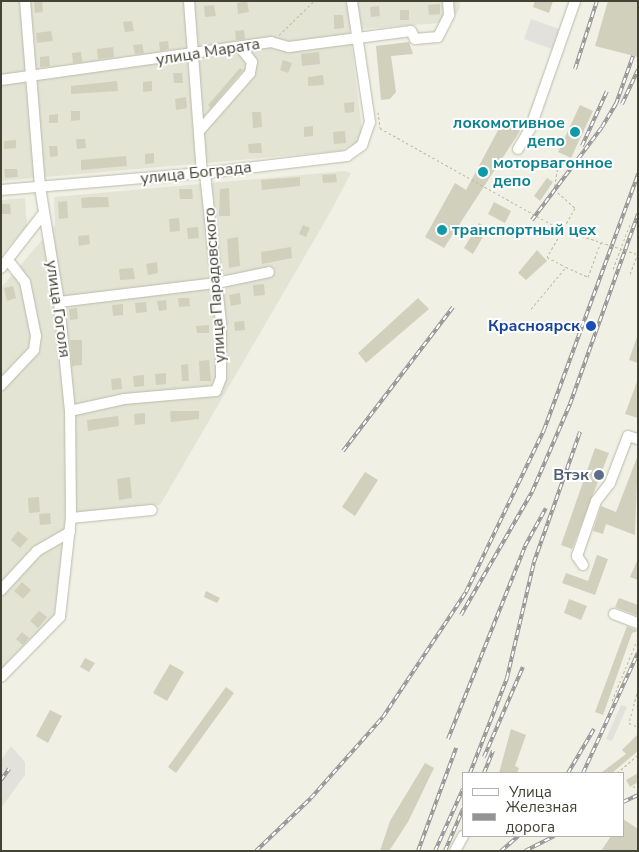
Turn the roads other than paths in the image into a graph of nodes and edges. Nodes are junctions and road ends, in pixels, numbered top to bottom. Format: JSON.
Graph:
{"nodes":[{"id":1,"x":25,"y":1,"type":"edge"},
{"id":2,"x":189,"y":1,"type":"edge"},
{"id":3,"x":352,"y":1,"type":"edge"},
{"id":4,"x":448,"y":1,"type":"edge"},
{"id":5,"x":575,"y":1,"type":"edge"},
{"id":6,"x":359,"y":35,"type":"junction"},
{"id":7,"x":240,"y":47,"type":"junction"},
{"id":8,"x":194,"y":55,"type":"junction"},
{"id":9,"x":33,"y":76,"type":"junction"},
{"id":10,"x":1,"y":80,"type":"edge"},
{"id":11,"x":200,"y":130,"type":"junction"},
{"id":12,"x":518,"y":149,"type":"dead end"},
{"id":13,"x":204,"y":173,"type":"junction"},
{"id":14,"x":40,"y":187,"type":"junction"},
{"id":15,"x":1,"y":190,"type":"edge"},
{"id":16,"x":43,"y":214,"type":"junction"},
{"id":17,"x":5,"y":264,"type":"edge"},
{"id":18,"x":269,"y":272,"type":"dead end"},
{"id":19,"x":217,"y":283,"type":"junction"},
{"id":20,"x":59,"y":302,"type":"junction"},
{"id":21,"x":1,"y":385,"type":"edge"},
{"id":22,"x":70,"y":411,"type":"junction"},
{"id":23,"x":633,"y":437,"type":"edge"},
{"id":24,"x":152,"y":510,"type":"dead end"},
{"id":25,"x":71,"y":518,"type":"junction"},
{"id":26,"x":70,"y":532,"type":"junction"},
{"id":27,"x":583,"y":565,"type":"dead end"},
{"id":28,"x":1,"y":590,"type":"edge"},
{"id":29,"x":614,"y":614,"type":"dead end"},
{"id":30,"x":638,"y":623,"type":"edge"},
{"id":31,"x":1,"y":677,"type":"edge"},
{"id":32,"x":462,"y":837,"type":"edge"},
{"id":33,"x":455,"y":851,"type":"edge"}],
"edges":[{"from":1,"to":9,"type":"street","name":"улица Гоголя"},
{"from":2,"to":8,"type":"street","name":"улица Парадовского"},
{"from":3,"to":6,"type":"street"},
{"from":4,"to":6,"type":"street","name":"улица Марата"},
{"from":5,"to":12,"type":"street"},
{"from":6,"to":7,"type":"street","name":"улица Марата"},
{"from":6,"to":13,"type":"street","name":"улица Бограда"},
{"from":7,"to":8,"type":"street","name":"улица Марата"},
{"from":7,"to":11,"type":"street"},
{"from":8,"to":9,"type":"street","name":"улица Марата"},
{"from":8,"to":11,"type":"street","name":"улица Парадовского"},
{"from":9,"to":10,"type":"street","name":"улица Марата"},
{"from":9,"to":14,"type":"street","name":"улица Гоголя"},
{"from":11,"to":13,"type":"street","name":"улица Парадовского"},
{"from":13,"to":14,"type":"street","name":"улица Бограда"},
{"from":13,"to":19,"type":"street","name":"улица Парадовского"},
{"from":14,"to":15,"type":"street","name":"улица Бограда"},
{"from":14,"to":16,"type":"street","name":"улица Гоголя"},
{"from":16,"to":17,"type":"street"},
{"from":16,"to":20,"type":"street","name":"улица Гоголя"},
{"from":17,"to":21,"type":"street"},
{"from":18,"to":19,"type":"street"},
{"from":19,"to":20,"type":"street"},
{"from":19,"to":22,"type":"street","name":"улица Парадовского"},
{"from":20,"to":22,"type":"street","name":"улица Гоголя"},
{"from":22,"to":25,"type":"street","name":"улица Гоголя"},
{"from":23,"to":27,"type":"street"},
{"from":24,"to":25,"type":"street"},
{"from":25,"to":26,"type":"street","name":"улица Гоголя"},
{"from":26,"to":28,"type":"street"},
{"from":26,"to":31,"type":"street","name":"улица Гоголя"},
{"from":29,"to":30,"type":"street"},
{"from":32,"to":33,"type":"street"}]}
